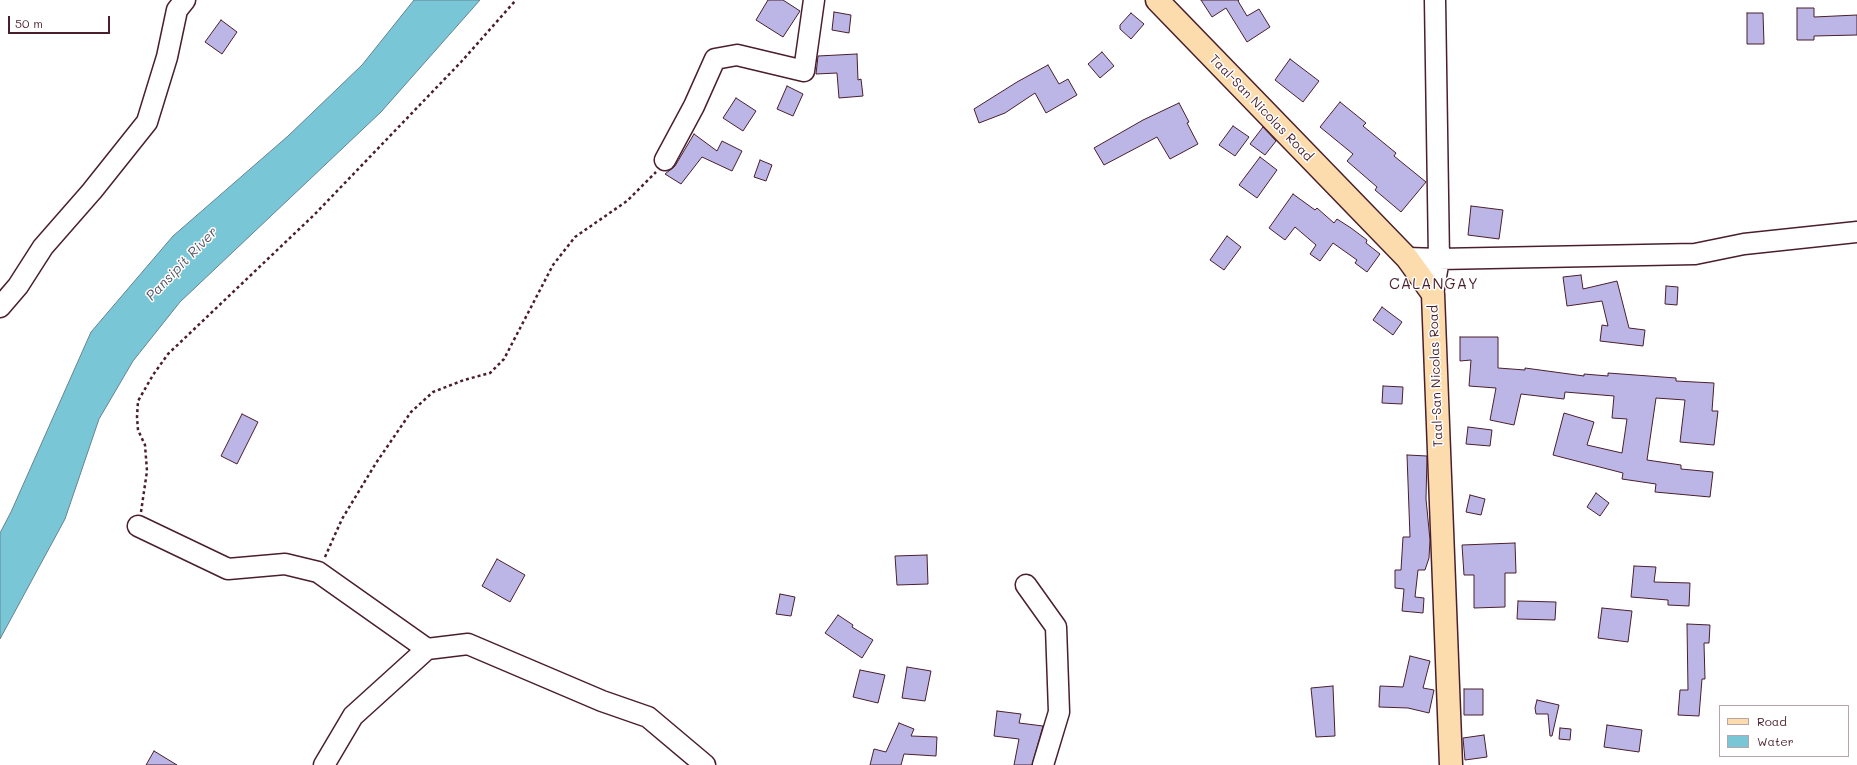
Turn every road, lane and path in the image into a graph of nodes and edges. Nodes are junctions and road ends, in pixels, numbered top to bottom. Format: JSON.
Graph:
{"nodes":[{"id":1,"x":185,"y":0,"type":"edge"},
{"id":2,"x":516,"y":0,"type":"edge"},
{"id":3,"x":814,"y":0,"type":"edge"},
{"id":4,"x":1158,"y":0,"type":"edge"},
{"id":5,"x":1435,"y":0,"type":"edge"},
{"id":6,"x":665,"y":160,"type":"joint"},
{"id":7,"x":1857,"y":232,"type":"edge"},
{"id":8,"x":1407,"y":258,"type":"junction"},
{"id":9,"x":1439,"y":259,"type":"junction"},
{"id":10,"x":1433,"y":294,"type":"junction"},
{"id":11,"x":0,"y":307,"type":"edge"},
{"id":12,"x":138,"y":526,"type":"joint"},
{"id":13,"x":318,"y":572,"type":"junction"},
{"id":14,"x":1026,"y":585,"type":"dead end"},
{"id":15,"x":427,"y":649,"type":"junction"},
{"id":16,"x":324,"y":765,"type":"edge"},
{"id":17,"x":705,"y":765,"type":"edge"},
{"id":18,"x":1043,"y":765,"type":"edge"},
{"id":19,"x":1451,"y":765,"type":"edge"}],
"edges":[{"from":1,"to":11,"type":"street"},
{"from":2,"to":12,"type":"path"},
{"from":3,"to":6,"type":"street"},
{"from":4,"to":8,"type":"main road","name":"Taal-San Nicolas Road"},
{"from":5,"to":9,"type":"street"},
{"from":6,"to":13,"type":"path"},
{"from":7,"to":9,"type":"street"},
{"from":8,"to":9,"type":"street"},
{"from":8,"to":10,"type":"main road","name":"Taal-San Nicolas Road"},
{"from":9,"to":10,"type":"street"},
{"from":10,"to":19,"type":"main road","name":"Taal-San Nicolas Road"},
{"from":12,"to":13,"type":"street"},
{"from":13,"to":15,"type":"street"},
{"from":14,"to":18,"type":"street"},
{"from":15,"to":16,"type":"street"},
{"from":15,"to":17,"type":"street"}]}
